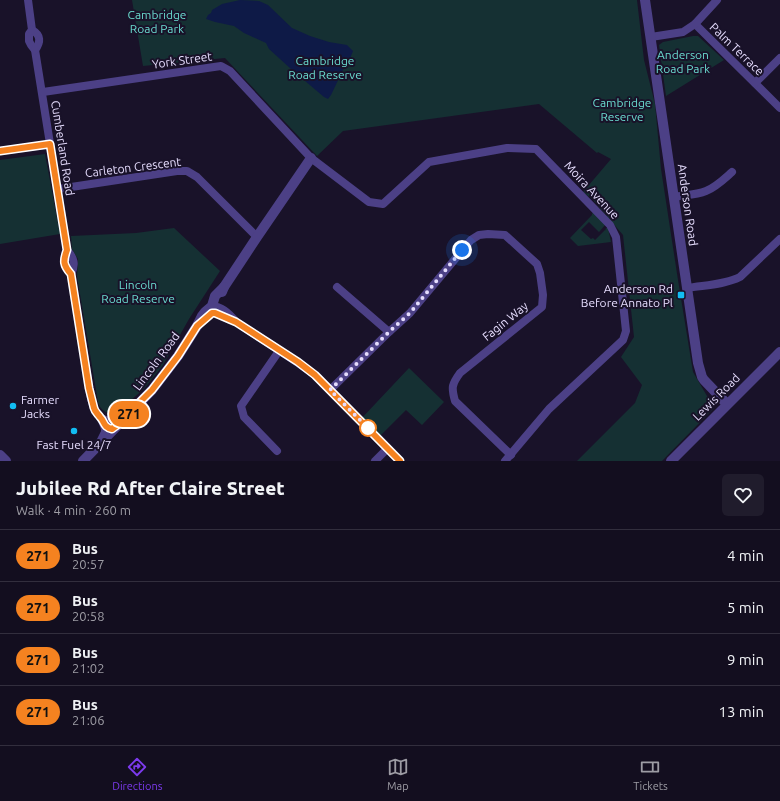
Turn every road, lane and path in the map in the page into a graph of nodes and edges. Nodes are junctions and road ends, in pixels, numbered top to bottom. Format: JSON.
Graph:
{"nodes":[{"id":1,"x":28,"y":0,"type":"edge"},
{"id":2,"x":645,"y":0,"type":"edge"},
{"id":3,"x":717,"y":0,"type":"edge"},
{"id":4,"x":695,"y":24,"type":"junction"},
{"id":5,"x":651,"y":37,"type":"junction"},
{"id":6,"x":780,"y":58,"type":"edge"},
{"id":7,"x":755,"y":83,"type":"junction"},
{"id":8,"x":43,"y":92,"type":"junction"},
{"id":9,"x":780,"y":108,"type":"edge"},
{"id":10,"x":50,"y":144,"type":"junction"},
{"id":11,"x":0,"y":151,"type":"edge"},
{"id":12,"x":311,"y":158,"type":"junction"},
{"id":13,"x":732,"y":172,"type":"dead end"},
{"id":14,"x":58,"y":189,"type":"junction"},
{"id":15,"x":674,"y":197,"type":"junction"},
{"id":16,"x":257,"y":237,"type":"junction"},
{"id":17,"x":780,"y":239,"type":"edge"},
{"id":18,"x":337,"y":287,"type":"dead end"},
{"id":19,"x":687,"y":288,"type":"junction"},
{"id":20,"x":214,"y":309,"type":"junction"},
{"id":21,"x":389,"y":332,"type":"junction"},
{"id":22,"x":279,"y":351,"type":"junction"},
{"id":23,"x":780,"y":352,"type":"edge"},
{"id":24,"x":330,"y":390,"type":"junction"},
{"id":25,"x":727,"y":404,"type":"junction"},
{"id":26,"x":108,"y":426,"type":"junction"},
{"id":27,"x":387,"y":449,"type":"junction"},
{"id":28,"x":277,"y":451,"type":"dead end"},
{"id":29,"x":511,"y":454,"type":"junction"},
{"id":30,"x":0,"y":455,"type":"edge"},
{"id":31,"x":6,"y":461,"type":"edge"},
{"id":32,"x":84,"y":461,"type":"edge"},
{"id":33,"x":375,"y":461,"type":"edge"},
{"id":34,"x":400,"y":461,"type":"edge"},
{"id":35,"x":505,"y":461,"type":"edge"},
{"id":36,"x":671,"y":461,"type":"edge"}],
"edges":[{"from":1,"to":8,"type":"street","name":"Cumberland Road"},
{"from":2,"to":5,"type":"street","name":"Anderson Road"},
{"from":3,"to":4,"type":"street"},
{"from":4,"to":5,"type":"street"},
{"from":4,"to":7,"type":"street","name":"Palm Terrace"},
{"from":5,"to":15,"type":"street","name":"Anderson Road"},
{"from":6,"to":7,"type":"street"},
{"from":7,"to":9,"type":"street","name":"Palm Terrace"},
{"from":8,"to":10,"type":"street","name":"Cumberland Road"},
{"from":8,"to":12,"type":"street","name":"York Street"},
{"from":10,"to":11,"type":"street"},
{"from":10,"to":14,"type":"street","name":"Cumberland Road"},
{"from":12,"to":16,"type":"street","name":"Lincoln Road"},
{"from":12,"to":29,"type":"street","name":"Moira Avenue"},
{"from":13,"to":15,"type":"street"},
{"from":14,"to":16,"type":"street","name":"Carleton Crescent"},
{"from":14,"to":26,"type":"street","name":"Cumberland Road"},
{"from":15,"to":19,"type":"street","name":"Anderson Road"},
{"from":16,"to":20,"type":"street","name":"Lincoln Road"},
{"from":17,"to":19,"type":"street"},
{"from":18,"to":21,"type":"street"},
{"from":19,"to":25,"type":"street","name":"Anderson Road"},
{"from":20,"to":22,"type":"street"},
{"from":20,"to":26,"type":"street","name":"Lincoln Road"},
{"from":21,"to":24,"type":"street","name":"Fagin Way"},
{"from":21,"to":29,"type":"street","name":"Fagin Way"},
{"from":22,"to":24,"type":"street"},
{"from":22,"to":28,"type":"street"},
{"from":23,"to":25,"type":"street","name":"Lewis Road"},
{"from":24,"to":27,"type":"street"},
{"from":25,"to":36,"type":"street","name":"Lewis Road"},
{"from":26,"to":32,"type":"street","name":"Lincoln Road"},
{"from":27,"to":33,"type":"street"},
{"from":27,"to":34,"type":"street"},
{"from":29,"to":35,"type":"street","name":"Moira Avenue"},
{"from":30,"to":31,"type":"street"}]}
